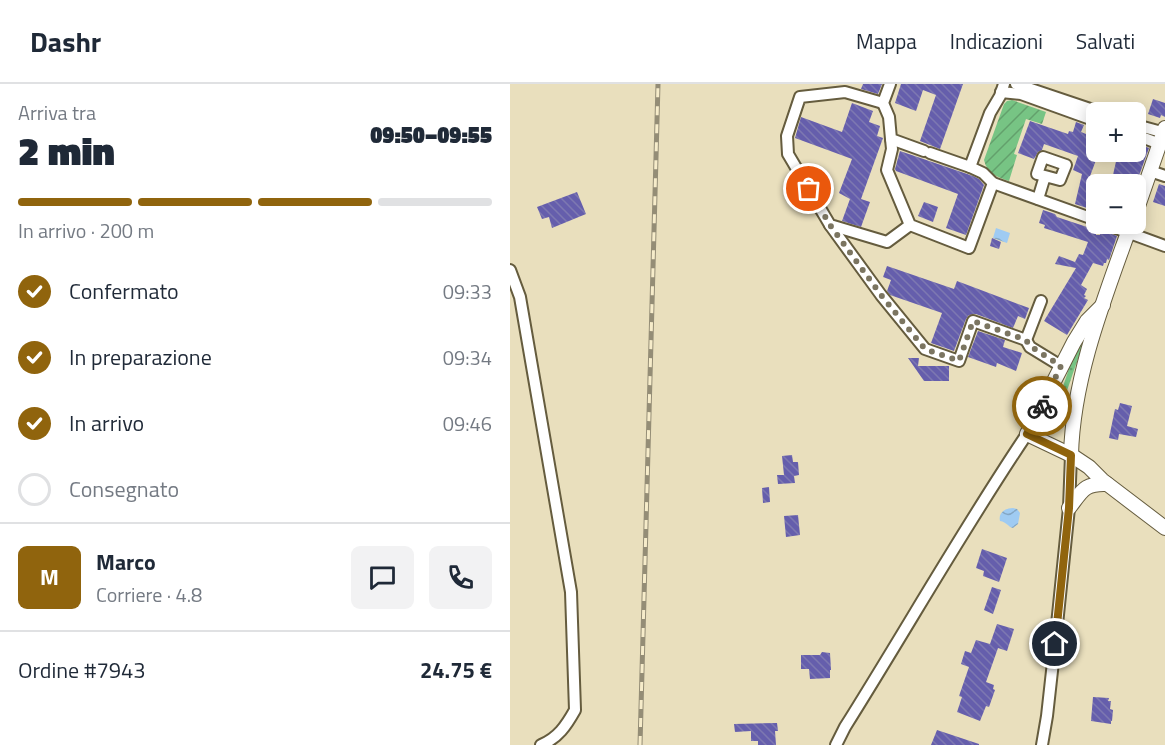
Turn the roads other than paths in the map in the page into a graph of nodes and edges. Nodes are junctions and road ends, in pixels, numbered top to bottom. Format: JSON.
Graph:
{"nodes":[{"id":1,"x":890,"y":84,"type":"edge"},
{"id":2,"x":1016,"y":84,"type":"edge"},
{"id":3,"x":1002,"y":88,"type":"edge"},
{"id":4,"x":883,"y":103,"type":"junction"},
{"id":5,"x":1086,"y":107,"type":"edge"},
{"id":6,"x":1086,"y":117,"type":"edge"},
{"id":7,"x":1158,"y":135,"type":"edge"},
{"id":8,"x":891,"y":139,"type":"junction"},
{"id":9,"x":970,"y":167,"type":"junction"},
{"id":10,"x":1150,"y":171,"type":"junction"},
{"id":11,"x":1045,"y":176,"type":"dead end"},
{"id":12,"x":1165,"y":176,"type":"edge"},
{"id":13,"x":993,"y":183,"type":"junction"},
{"id":14,"x":1146,"y":183,"type":"edge"},
{"id":15,"x":1038,"y":199,"type":"junction"},
{"id":16,"x":1086,"y":216,"type":"edge"},
{"id":17,"x":830,"y":225,"type":"junction"},
{"id":18,"x":910,"y":225,"type":"junction"},
{"id":19,"x":1128,"y":234,"type":"edge"},
{"id":20,"x":1142,"y":234,"type":"edge"},
{"id":21,"x":1165,"y":246,"type":"edge"},
{"id":22,"x":510,"y":270,"type":"edge"},
{"id":23,"x":1041,"y":301,"type":"dead end"},
{"id":24,"x":1103,"y":305,"type":"junction"},
{"id":25,"x":1026,"y":340,"type":"junction"},
{"id":26,"x":1061,"y":366,"type":"junction"},
{"id":27,"x":1027,"y":434,"type":"junction"},
{"id":28,"x":1071,"y":459,"type":"junction"},
{"id":29,"x":1105,"y":482,"type":"junction"},
{"id":30,"x":1069,"y":508,"type":"junction"},
{"id":31,"x":1165,"y":528,"type":"edge"},
{"id":32,"x":541,"y":745,"type":"edge"},
{"id":33,"x":836,"y":745,"type":"edge"},
{"id":34,"x":1042,"y":745,"type":"edge"}],
"edges":[{"from":1,"to":4,"type":"street"},
{"from":2,"to":5,"type":"street"},
{"from":3,"to":6,"type":"street"},
{"from":3,"to":9,"type":"street"},
{"from":4,"to":8,"type":"street"},
{"from":4,"to":17,"type":"street"},
{"from":7,"to":10,"type":"main road"},
{"from":8,"to":9,"type":"street"},
{"from":8,"to":18,"type":"street"},
{"from":9,"to":13,"type":"street"},
{"from":10,"to":12,"type":"street"},
{"from":10,"to":14,"type":"main road"},
{"from":11,"to":15,"type":"street"},
{"from":13,"to":15,"type":"street"},
{"from":13,"to":18,"type":"street"},
{"from":15,"to":16,"type":"street"},
{"from":17,"to":18,"type":"street"},
{"from":17,"to":25,"type":"street"},
{"from":19,"to":24,"type":"main road"},
{"from":20,"to":21,"type":"street"},
{"from":22,"to":32,"type":"street"},
{"from":23,"to":25,"type":"street"},
{"from":24,"to":26,"type":"main road"},
{"from":24,"to":28,"type":"main road"},
{"from":25,"to":26,"type":"street"},
{"from":26,"to":27,"type":"main road"},
{"from":27,"to":28,"type":"main road"},
{"from":27,"to":33,"type":"street"},
{"from":28,"to":29,"type":"main road"},
{"from":28,"to":30,"type":"street"},
{"from":29,"to":30,"type":"main road"},
{"from":29,"to":31,"type":"main road"},
{"from":30,"to":34,"type":"street"}]}
